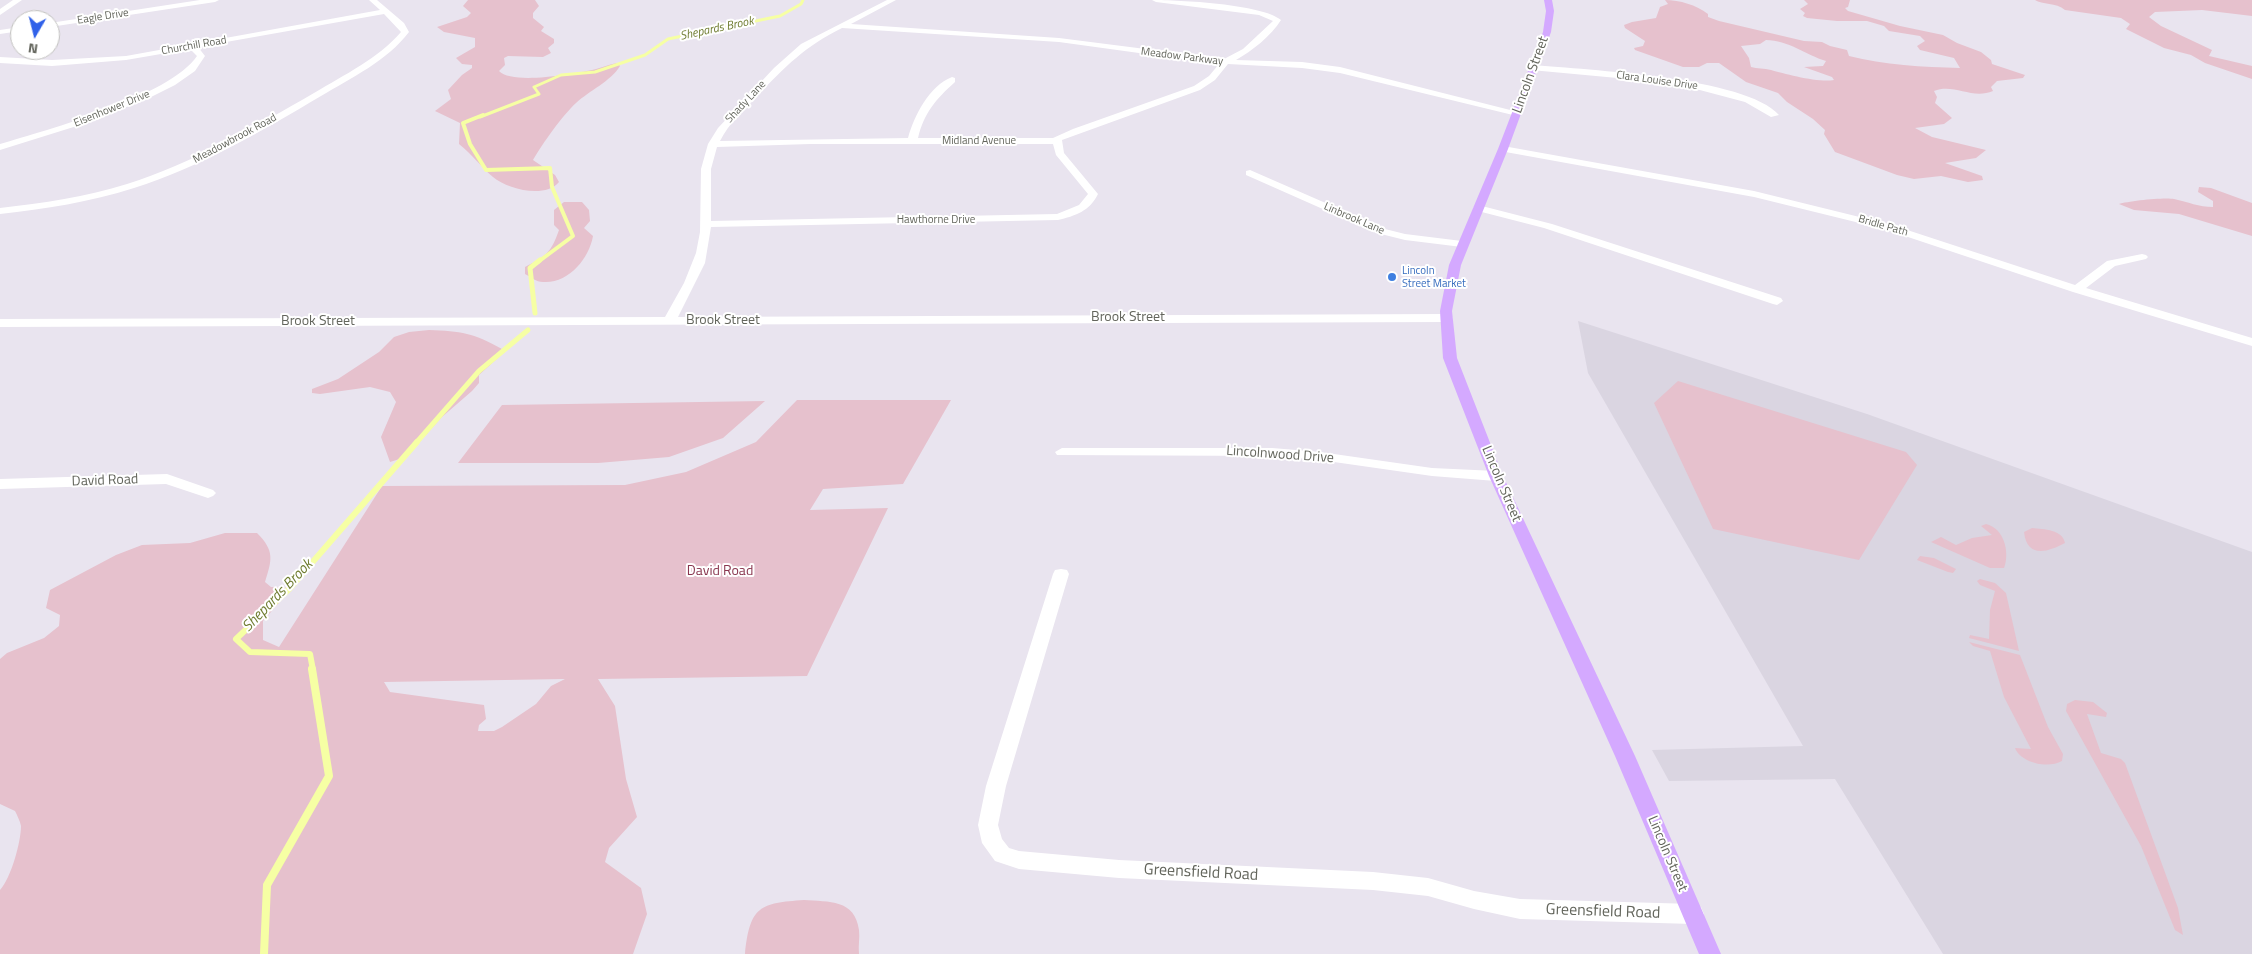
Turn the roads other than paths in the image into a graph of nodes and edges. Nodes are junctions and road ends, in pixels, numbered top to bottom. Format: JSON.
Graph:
{"nodes":[{"id":1,"x":18,"y":0,"type":"edge"},
{"id":2,"x":215,"y":0,"type":"edge"},
{"id":3,"x":373,"y":0,"type":"edge"},
{"id":4,"x":892,"y":0,"type":"edge"},
{"id":5,"x":1156,"y":0,"type":"edge"},
{"id":6,"x":1548,"y":0,"type":"edge"},
{"id":7,"x":386,"y":11,"type":"junction"},
{"id":8,"x":0,"y":13,"type":"edge"},
{"id":9,"x":60,"y":23,"type":"edge"},
{"id":10,"x":842,"y":26,"type":"junction"},
{"id":11,"x":193,"y":46,"type":"junction"},
{"id":12,"x":0,"y":60,"type":"edge"},
{"id":13,"x":1225,"y":62,"type":"junction"},
{"id":14,"x":1534,"y":68,"type":"junction"},
{"id":15,"x":952,"y":80,"type":"dead end"},
{"id":16,"x":1517,"y":113,"type":"junction"},
{"id":17,"x":1774,"y":115,"type":"dead end"},
{"id":18,"x":1057,"y":141,"type":"junction"},
{"id":19,"x":912,"y":142,"type":"junction"},
{"id":20,"x":712,"y":144,"type":"junction"},
{"id":21,"x":0,"y":147,"type":"edge"},
{"id":22,"x":1503,"y":149,"type":"junction"},
{"id":23,"x":1250,"y":173,"type":"dead end"},
{"id":24,"x":1478,"y":208,"type":"junction"},
{"id":25,"x":0,"y":211,"type":"edge"},
{"id":26,"x":704,"y":224,"type":"junction"},
{"id":27,"x":1462,"y":244,"type":"junction"},
{"id":28,"x":2142,"y":257,"type":"dead end"},
{"id":29,"x":2077,"y":289,"type":"junction"},
{"id":30,"x":1777,"y":301,"type":"dead end"},
{"id":31,"x":1447,"y":318,"type":"junction"},
{"id":32,"x":669,"y":321,"type":"junction"},
{"id":33,"x":0,"y":323,"type":"edge"},
{"id":34,"x":2252,"y":342,"type":"edge"},
{"id":35,"x":1062,"y":452,"type":"dead end"},
{"id":36,"x":1496,"y":476,"type":"junction"},
{"id":37,"x":0,"y":484,"type":"edge"},
{"id":38,"x":208,"y":493,"type":"dead end"},
{"id":39,"x":1061,"y":574,"type":"dead end"},
{"id":40,"x":1693,"y":914,"type":"junction"},
{"id":41,"x":1710,"y":954,"type":"edge"}],
"edges":[{"from":1,"to":8,"type":"street"},
{"from":2,"to":9,"type":"street","name":"Eagle Drive"},
{"from":3,"to":7,"type":"street","name":"Meadowbrook Road"},
{"from":4,"to":10,"type":"street","name":"Shady Lane"},
{"from":5,"to":13,"type":"street"},
{"from":6,"to":14,"type":"main road","name":"Lincoln Street"},
{"from":7,"to":11,"type":"street","name":"Churchill Road"},
{"from":7,"to":25,"type":"street","name":"Meadowbrook Road"},
{"from":10,"to":13,"type":"street","name":"Meadow Parkway"},
{"from":10,"to":20,"type":"street","name":"Shady Lane"},
{"from":11,"to":12,"type":"street","name":"Churchill Road"},
{"from":11,"to":21,"type":"street","name":"Eisenhower Drive"},
{"from":13,"to":16,"type":"street","name":"Meadow Parkway"},
{"from":13,"to":18,"type":"street","name":"Midland Avenue"},
{"from":14,"to":16,"type":"main road","name":"Lincoln Street"},
{"from":14,"to":17,"type":"street","name":"Clara Louise Drive"},
{"from":15,"to":19,"type":"street"},
{"from":16,"to":22,"type":"main road","name":"Lincoln Street"},
{"from":18,"to":19,"type":"street","name":"Midland Avenue"},
{"from":18,"to":26,"type":"street","name":"Hawthorne Drive"},
{"from":19,"to":20,"type":"street","name":"Midland Avenue"},
{"from":20,"to":26,"type":"street","name":"Shady Lane"},
{"from":22,"to":24,"type":"main road","name":"Lincoln Street"},
{"from":22,"to":29,"type":"street","name":"Bridle Path"},
{"from":23,"to":27,"type":"street","name":"Linbrook Lane"},
{"from":24,"to":27,"type":"main road","name":"Lincoln Street"},
{"from":24,"to":30,"type":"street"},
{"from":26,"to":32,"type":"street","name":"Shady Lane"},
{"from":27,"to":31,"type":"main road","name":"Lincoln Street"},
{"from":28,"to":29,"type":"street"},
{"from":29,"to":34,"type":"street","name":"Bridle Path"},
{"from":31,"to":32,"type":"street","name":"Brook Street"},
{"from":31,"to":36,"type":"main road","name":"Lincoln Street"},
{"from":32,"to":33,"type":"street","name":"Brook Street"},
{"from":35,"to":36,"type":"street","name":"Lincolnwood Drive"},
{"from":36,"to":40,"type":"main road","name":"Lincoln Street"},
{"from":37,"to":38,"type":"street","name":"David Road"},
{"from":39,"to":40,"type":"street","name":"Greensfield Road"},
{"from":40,"to":41,"type":"main road","name":"Lincoln Street"}]}
